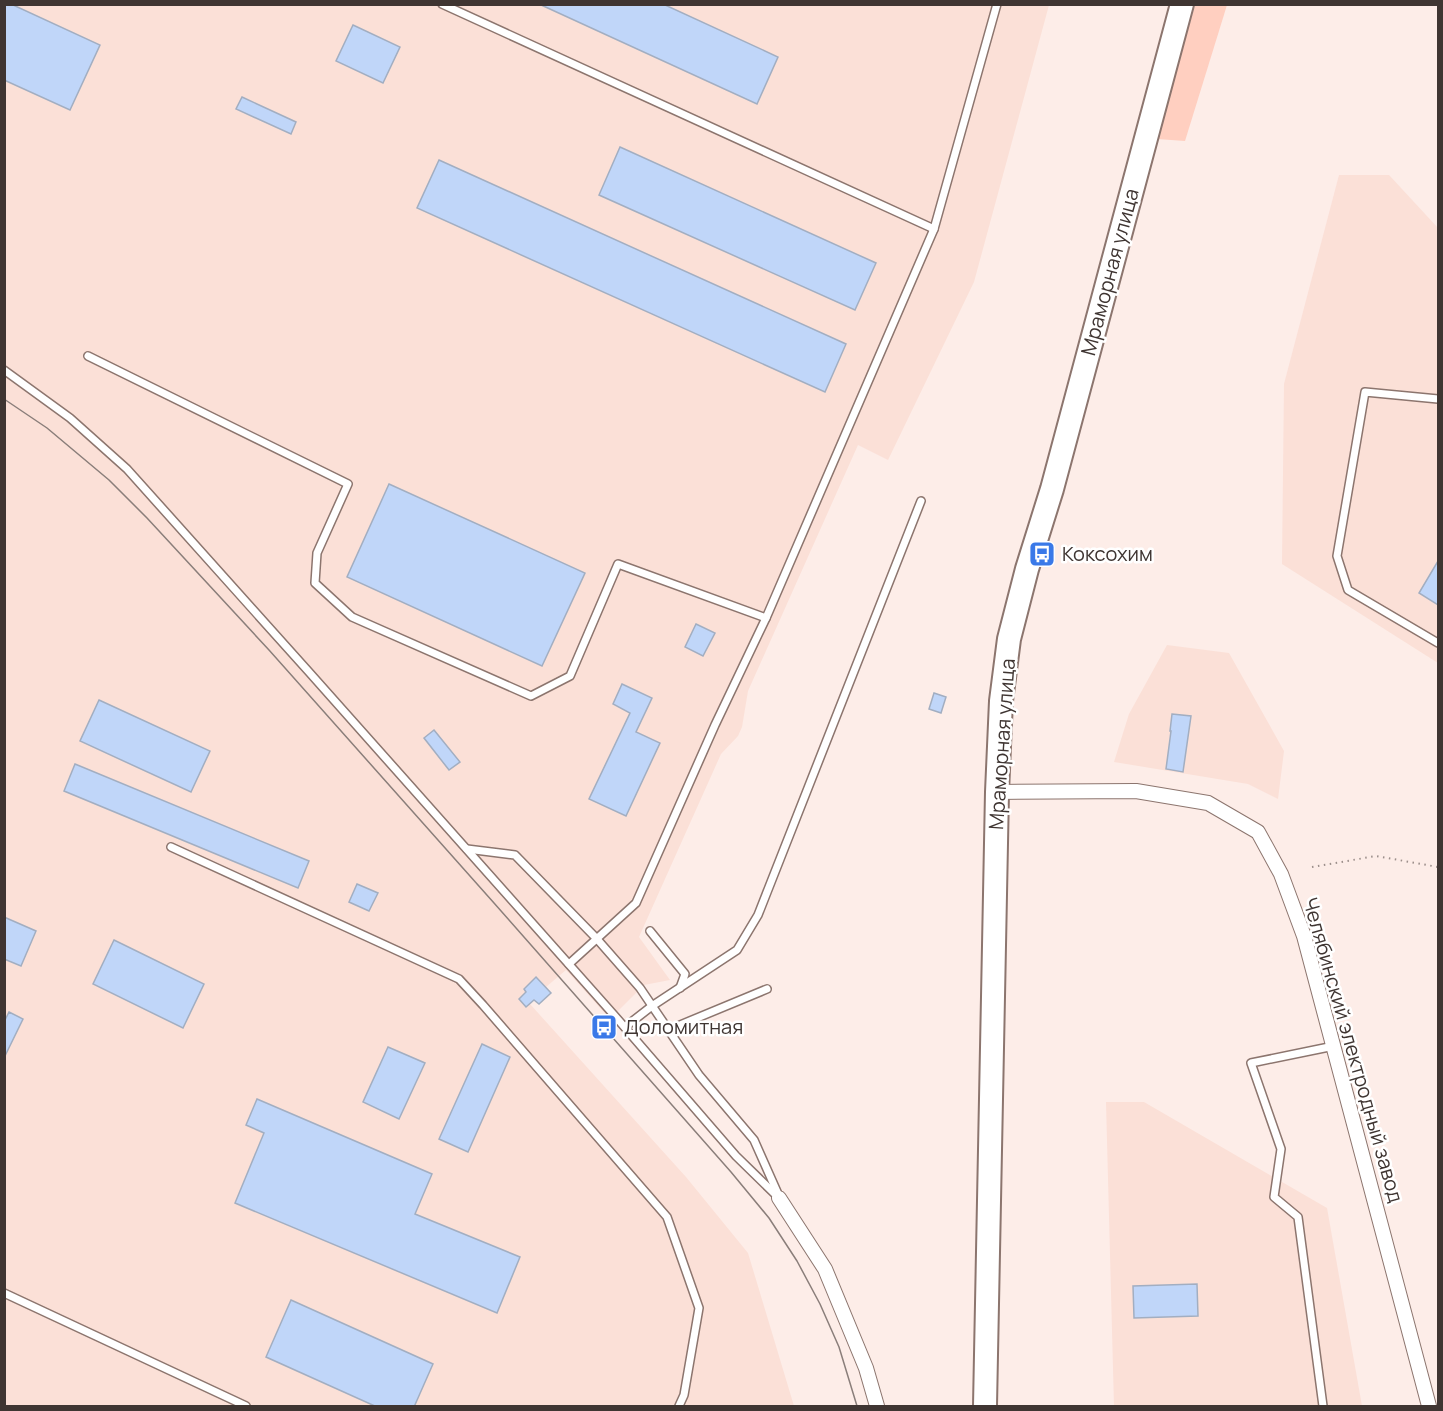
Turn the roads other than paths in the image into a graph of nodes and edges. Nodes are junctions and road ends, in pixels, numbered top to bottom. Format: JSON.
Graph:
{"nodes":[{"id":1,"x":442,"y":4,"type":"edge"},
{"id":2,"x":997,"y":4,"type":"edge"},
{"id":3,"x":1182,"y":4,"type":"edge"},
{"id":4,"x":934,"y":229,"type":"junction"},
{"id":5,"x":88,"y":356,"type":"dead end"},
{"id":6,"x":4,"y":370,"type":"edge"},
{"id":7,"x":1438,"y":399,"type":"edge"},
{"id":8,"x":921,"y":501,"type":"dead end"},
{"id":9,"x":766,"y":618,"type":"junction"},
{"id":10,"x":1438,"y":643,"type":"edge"},
{"id":11,"x":996,"y":792,"type":"junction"},
{"id":12,"x":171,"y":847,"type":"dead end"},
{"id":13,"x":467,"y":849,"type":"junction"},
{"id":14,"x":651,"y":931,"type":"dead end"},
{"id":15,"x":597,"y":939,"type":"junction"},
{"id":16,"x":569,"y":964,"type":"junction"},
{"id":17,"x":680,"y":988,"type":"junction"},
{"id":18,"x":767,"y":988,"type":"dead end"},
{"id":19,"x":652,"y":1006,"type":"junction"},
{"id":20,"x":625,"y":1027,"type":"junction"},
{"id":21,"x":668,"y":1030,"type":"junction"},
{"id":22,"x":1334,"y":1046,"type":"junction"},
{"id":23,"x":779,"y":1198,"type":"junction"},
{"id":24,"x":4,"y":1293,"type":"edge"},
{"id":25,"x":246,"y":1407,"type":"edge"},
{"id":26,"x":679,"y":1407,"type":"edge"},
{"id":27,"x":877,"y":1407,"type":"edge"},
{"id":28,"x":985,"y":1407,"type":"edge"},
{"id":29,"x":1323,"y":1407,"type":"edge"},
{"id":30,"x":1430,"y":1407,"type":"edge"}],
"edges":[{"from":1,"to":4,"type":"lane"},
{"from":2,"to":4,"type":"lane"},
{"from":3,"to":11,"type":"main road","name":"Мраморная улица"},
{"from":4,"to":9,"type":"lane"},
{"from":5,"to":9,"type":"lane"},
{"from":6,"to":13,"type":"lane"},
{"from":7,"to":10,"type":"lane"},
{"from":8,"to":17,"type":"lane"},
{"from":9,"to":15,"type":"lane"},
{"from":11,"to":22,"type":"street","name":"Челябинский электродный завод"},
{"from":11,"to":28,"type":"main road","name":"Мраморная улица"},
{"from":12,"to":26,"type":"lane"},
{"from":13,"to":15,"type":"lane"},
{"from":13,"to":16,"type":"lane"},
{"from":14,"to":17,"type":"lane"},
{"from":15,"to":16,"type":"lane"},
{"from":15,"to":19,"type":"lane"},
{"from":16,"to":20,"type":"lane"},
{"from":17,"to":19,"type":"lane"},
{"from":18,"to":21,"type":"lane"},
{"from":19,"to":20,"type":"lane"},
{"from":19,"to":21,"type":"lane"},
{"from":20,"to":23,"type":"lane"},
{"from":21,"to":23,"type":"lane"},
{"from":22,"to":29,"type":"lane"},
{"from":22,"to":30,"type":"street","name":"Челябинский электродный завод"},
{"from":23,"to":27,"type":"street"},
{"from":24,"to":25,"type":"lane"}]}
